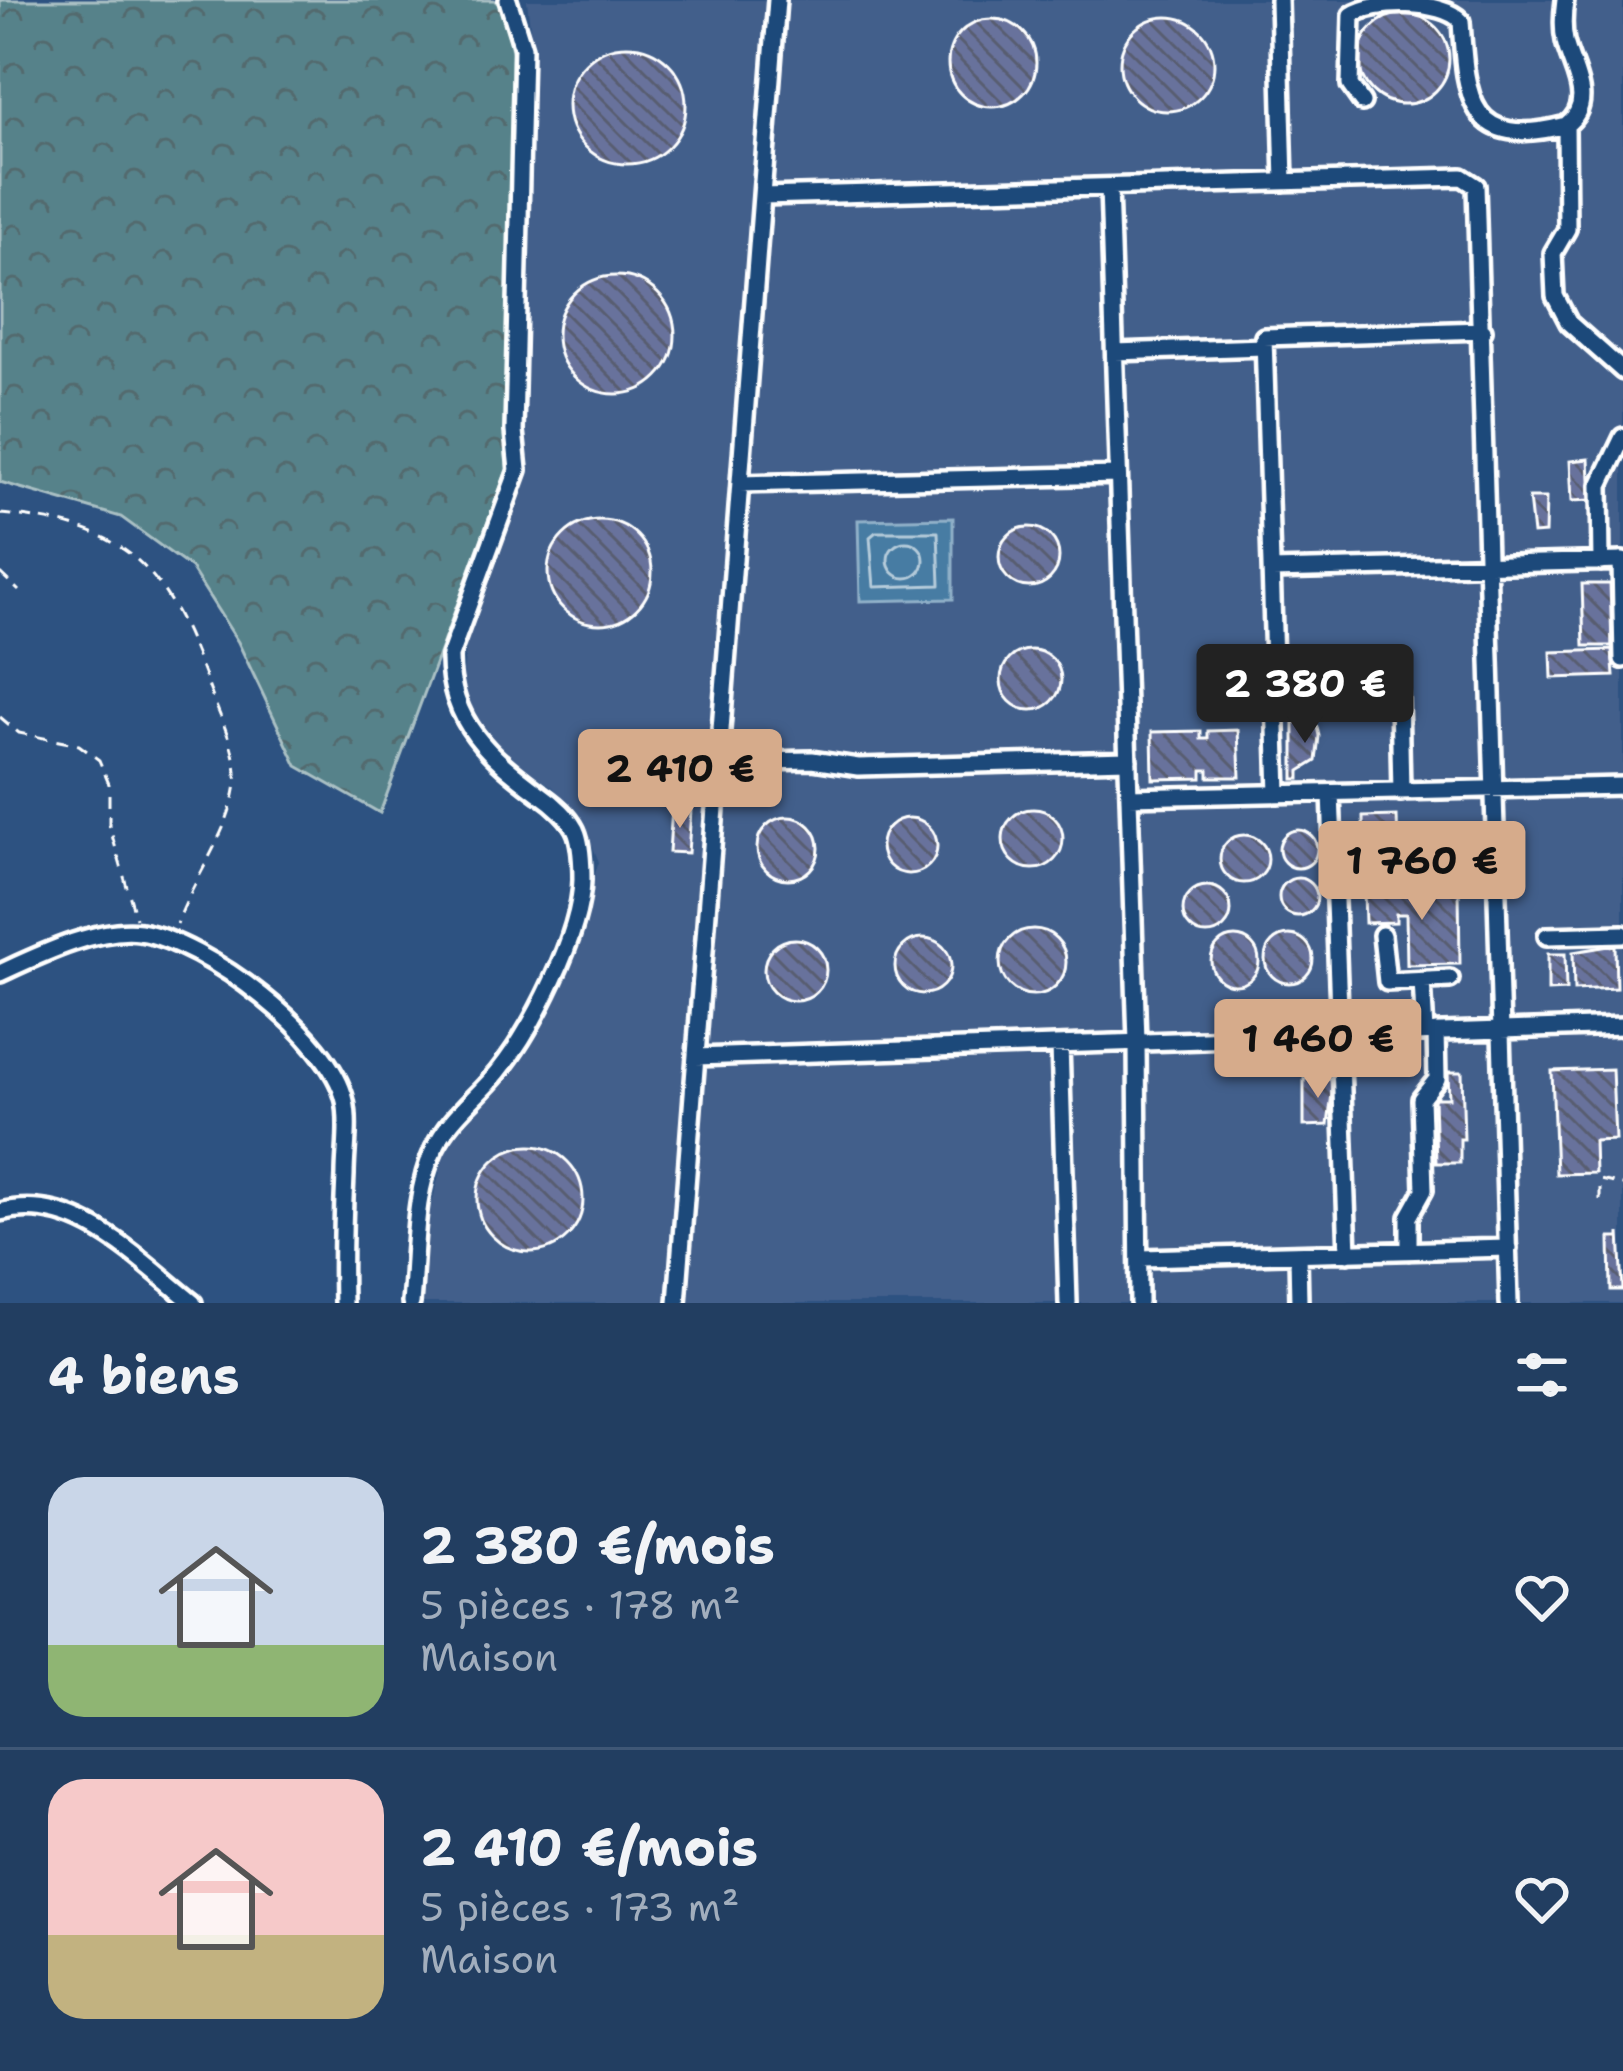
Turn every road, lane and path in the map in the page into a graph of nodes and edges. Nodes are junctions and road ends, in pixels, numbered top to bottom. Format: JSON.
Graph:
{"nodes":[{"id":1,"x":508,"y":0,"type":"edge"},
{"id":2,"x":777,"y":0,"type":"edge"},
{"id":3,"x":1279,"y":0,"type":"edge"},
{"id":4,"x":1565,"y":0,"type":"edge"},
{"id":5,"x":1362,"y":102,"type":"dead end"},
{"id":6,"x":1566,"y":124,"type":"junction"},
{"id":7,"x":1284,"y":182,"type":"junction"},
{"id":8,"x":1109,"y":187,"type":"junction"},
{"id":9,"x":762,"y":196,"type":"junction"},
{"id":10,"x":1483,"y":330,"type":"junction"},
{"id":11,"x":1264,"y":347,"type":"junction"},
{"id":12,"x":1114,"y":352,"type":"junction"},
{"id":13,"x":1623,"y":370,"type":"edge"},
{"id":14,"x":1623,"y":437,"type":"edge"},
{"id":15,"x":1118,"y":476,"type":"junction"},
{"id":16,"x":740,"y":484,"type":"junction"},
{"id":17,"x":0,"y":514,"type":"edge"},
{"id":18,"x":1622,"y":561,"type":"edge"},
{"id":19,"x":1601,"y":562,"type":"junction"},
{"id":20,"x":1489,"y":565,"type":"junction"},
{"id":21,"x":1272,"y":570,"type":"junction"},
{"id":22,"x":0,"y":573,"type":"edge"},
{"id":23,"x":20,"y":591,"type":"dead end"},
{"id":24,"x":1623,"y":659,"type":"edge"},
{"id":25,"x":1399,"y":696,"type":"dead end"},
{"id":26,"x":0,"y":717,"type":"edge"},
{"id":27,"x":1127,"y":760,"type":"junction"},
{"id":28,"x":718,"y":762,"type":"junction"},
{"id":29,"x":1623,"y":787,"type":"edge"},
{"id":30,"x":1496,"y":790,"type":"junction"},
{"id":31,"x":1401,"y":792,"type":"junction"},
{"id":32,"x":1278,"y":794,"type":"junction"},
{"id":33,"x":1331,"y":794,"type":"junction"},
{"id":34,"x":1129,"y":797,"type":"junction"},
{"id":35,"x":139,"y":932,"type":"junction"},
{"id":36,"x":1623,"y":934,"type":"edge"},
{"id":37,"x":1382,"y":935,"type":"dead end"},
{"id":38,"x":1547,"y":936,"type":"dead end"},
{"id":39,"x":170,"y":941,"type":"junction"},
{"id":40,"x":0,"y":973,"type":"edge"},
{"id":41,"x":1450,"y":980,"type":"dead end"},
{"id":42,"x":1422,"y":981,"type":"junction"},
{"id":43,"x":1623,"y":1026,"type":"edge"},
{"id":44,"x":1502,"y":1030,"type":"junction"},
{"id":45,"x":1431,"y":1032,"type":"junction"},
{"id":46,"x":1341,"y":1035,"type":"junction"},
{"id":47,"x":1137,"y":1042,"type":"junction"},
{"id":48,"x":1060,"y":1045,"type":"junction"},
{"id":49,"x":696,"y":1057,"type":"junction"},
{"id":50,"x":1623,"y":1185,"type":"edge"},
{"id":51,"x":1600,"y":1200,"type":"dead end"},
{"id":52,"x":0,"y":1212,"type":"edge"},
{"id":53,"x":1508,"y":1248,"type":"junction"},
{"id":54,"x":1409,"y":1251,"type":"junction"},
{"id":55,"x":1348,"y":1253,"type":"junction"},
{"id":56,"x":1298,"y":1254,"type":"junction"},
{"id":57,"x":1142,"y":1258,"type":"junction"},
{"id":58,"x":193,"y":1303,"type":"edge"},
{"id":59,"x":343,"y":1303,"type":"edge"},
{"id":60,"x":411,"y":1303,"type":"edge"},
{"id":61,"x":677,"y":1303,"type":"edge"},
{"id":62,"x":1068,"y":1303,"type":"edge"},
{"id":63,"x":1139,"y":1303,"type":"edge"},
{"id":64,"x":1299,"y":1303,"type":"edge"},
{"id":65,"x":1510,"y":1303,"type":"edge"}],
"edges":[{"from":1,"to":60,"type":"lane"},
{"from":2,"to":9,"type":"lane"},
{"from":3,"to":7,"type":"lane"},
{"from":4,"to":6,"type":"lane"},
{"from":5,"to":6,"type":"lane"},
{"from":6,"to":13,"type":"lane"},
{"from":7,"to":8,"type":"lane"},
{"from":7,"to":10,"type":"lane"},
{"from":8,"to":9,"type":"lane"},
{"from":8,"to":12,"type":"lane"},
{"from":9,"to":16,"type":"lane"},
{"from":10,"to":11,"type":"lane"},
{"from":10,"to":20,"type":"lane"},
{"from":11,"to":12,"type":"lane"},
{"from":11,"to":21,"type":"lane"},
{"from":12,"to":15,"type":"lane"},
{"from":14,"to":19,"type":"lane"},
{"from":15,"to":16,"type":"lane"},
{"from":15,"to":27,"type":"lane"},
{"from":16,"to":28,"type":"lane"},
{"from":17,"to":39,"type":"path"},
{"from":18,"to":19,"type":"lane"},
{"from":18,"to":24,"type":"lane"},
{"from":19,"to":20,"type":"lane"},
{"from":20,"to":21,"type":"lane"},
{"from":20,"to":30,"type":"lane"},
{"from":21,"to":32,"type":"lane"},
{"from":22,"to":23,"type":"path"},
{"from":25,"to":31,"type":"lane"},
{"from":26,"to":35,"type":"path"},
{"from":27,"to":28,"type":"lane"},
{"from":27,"to":34,"type":"lane"},
{"from":28,"to":49,"type":"lane"},
{"from":29,"to":30,"type":"lane"},
{"from":30,"to":31,"type":"lane"},
{"from":30,"to":44,"type":"lane"},
{"from":31,"to":33,"type":"lane"},
{"from":32,"to":33,"type":"lane"},
{"from":32,"to":34,"type":"lane"},
{"from":33,"to":46,"type":"lane"},
{"from":34,"to":47,"type":"lane"},
{"from":35,"to":39,"type":"lane"},
{"from":35,"to":40,"type":"lane"},
{"from":36,"to":38,"type":"lane"},
{"from":37,"to":42,"type":"lane"},
{"from":39,"to":59,"type":"lane"},
{"from":41,"to":42,"type":"lane"},
{"from":42,"to":45,"type":"lane"},
{"from":43,"to":44,"type":"lane"},
{"from":44,"to":45,"type":"lane"},
{"from":44,"to":53,"type":"lane"},
{"from":45,"to":46,"type":"lane"},
{"from":45,"to":54,"type":"lane"},
{"from":46,"to":47,"type":"lane"},
{"from":46,"to":55,"type":"lane"},
{"from":47,"to":48,"type":"lane"},
{"from":47,"to":57,"type":"lane"},
{"from":48,"to":49,"type":"lane"},
{"from":48,"to":62,"type":"lane"},
{"from":49,"to":61,"type":"lane"},
{"from":50,"to":51,"type":"path"},
{"from":52,"to":58,"type":"lane"},
{"from":53,"to":54,"type":"lane"},
{"from":53,"to":65,"type":"lane"},
{"from":54,"to":55,"type":"lane"},
{"from":55,"to":56,"type":"lane"},
{"from":56,"to":57,"type":"lane"},
{"from":56,"to":64,"type":"lane"},
{"from":57,"to":63,"type":"lane"}]}
